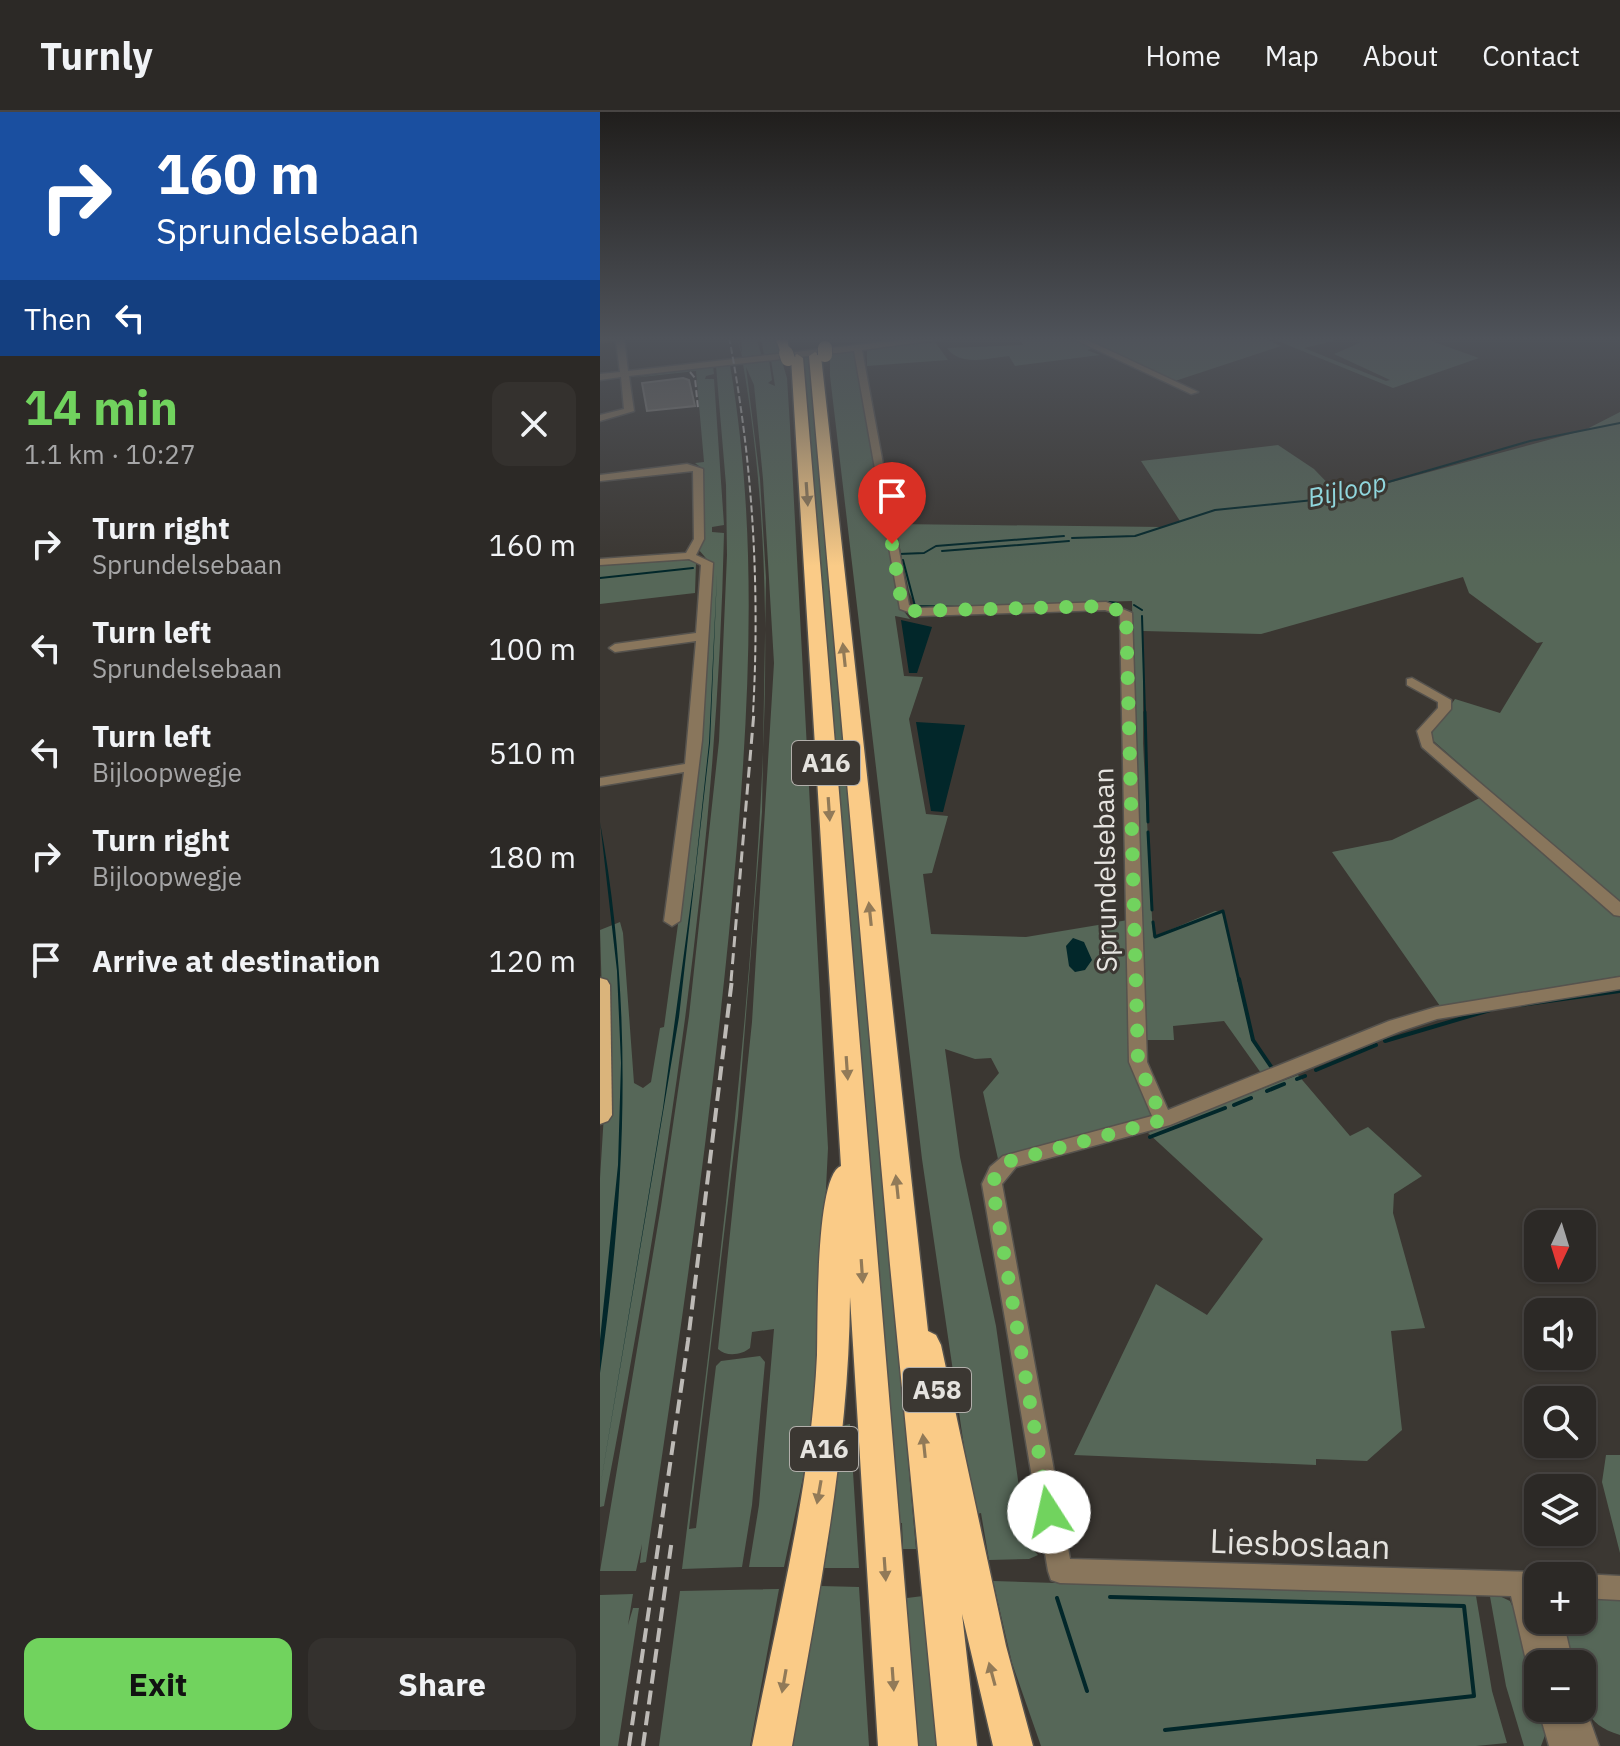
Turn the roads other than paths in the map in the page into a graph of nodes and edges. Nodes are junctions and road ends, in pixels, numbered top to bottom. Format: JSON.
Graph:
{"nodes":[{"id":1,"x":810,"y":413,"type":"edge"},
{"id":2,"x":813,"y":413,"type":"edge"},
{"id":3,"x":871,"y":413,"type":"edge"},
{"id":4,"x":600,"y":478,"type":"edge"},
{"id":5,"x":690,"y":556,"type":"junction"},
{"id":6,"x":600,"y":562,"type":"edge"},
{"id":7,"x":702,"y":636,"type":"junction"},
{"id":8,"x":615,"y":648,"type":"dead end"},
{"id":9,"x":1412,"y":682,"type":"dead end"},
{"id":10,"x":692,"y":767,"type":"junction"},
{"id":11,"x":600,"y":782,"type":"edge"},
{"id":12,"x":1620,"y":911,"type":"edge"},
{"id":13,"x":672,"y":921,"type":"dead end"},
{"id":14,"x":1620,"y":983,"type":"edge"},
{"id":15,"x":600,"y":985,"type":"edge"},
{"id":16,"x":600,"y":1115,"type":"edge"},
{"id":17,"x":1163,"y":1120,"type":"junction"},
{"id":18,"x":852,"y":1138,"type":"junction"},
{"id":19,"x":1524,"y":1584,"type":"edge"},
{"id":20,"x":1596,"y":1587,"type":"edge"},
{"id":21,"x":1620,"y":1588,"type":"edge"},
{"id":22,"x":958,"y":1604,"type":"junction"},
{"id":23,"x":1555,"y":1722,"type":"edge"},
{"id":24,"x":1578,"y":1722,"type":"edge"},
{"id":25,"x":772,"y":1746,"type":"edge"},
{"id":26,"x":898,"y":1746,"type":"edge"},
{"id":27,"x":957,"y":1746,"type":"edge"},
{"id":28,"x":1013,"y":1746,"type":"edge"},
{"id":29,"x":1562,"y":1746,"type":"edge"},
{"id":30,"x":1586,"y":1746,"type":"edge"}],
"edges":[{"from":1,"to":18,"type":"highway","number":"A16","one_way":true},
{"from":22,"to":2,"type":"highway","number":"A16","one_way":true},
{"from":3,"to":17,"type":"street","name":"Sprundelsebaan"},
{"from":4,"to":5,"type":"street"},
{"from":5,"to":6,"type":"street"},
{"from":5,"to":7,"type":"street"},
{"from":7,"to":8,"type":"street"},
{"from":7,"to":10,"type":"street"},
{"from":9,"to":12,"type":"street"},
{"from":10,"to":11,"type":"street"},
{"from":10,"to":13,"type":"street"},
{"from":14,"to":17,"type":"street"},
{"from":15,"to":16,"type":"main road"},
{"from":17,"to":19,"type":"street","name":"Liesboslaan"},
{"from":18,"to":25,"type":"highway","number":"A16","one_way":true},
{"from":18,"to":26,"type":"highway","number":"A16","one_way":true},
{"from":20,"to":21,"type":"street"},
{"from":22,"to":27,"type":"highway","number":"A16"},
{"from":28,"to":22,"type":"highway","one_way":true},
{"from":23,"to":29,"type":"street"},
{"from":24,"to":30,"type":"street"}]}
